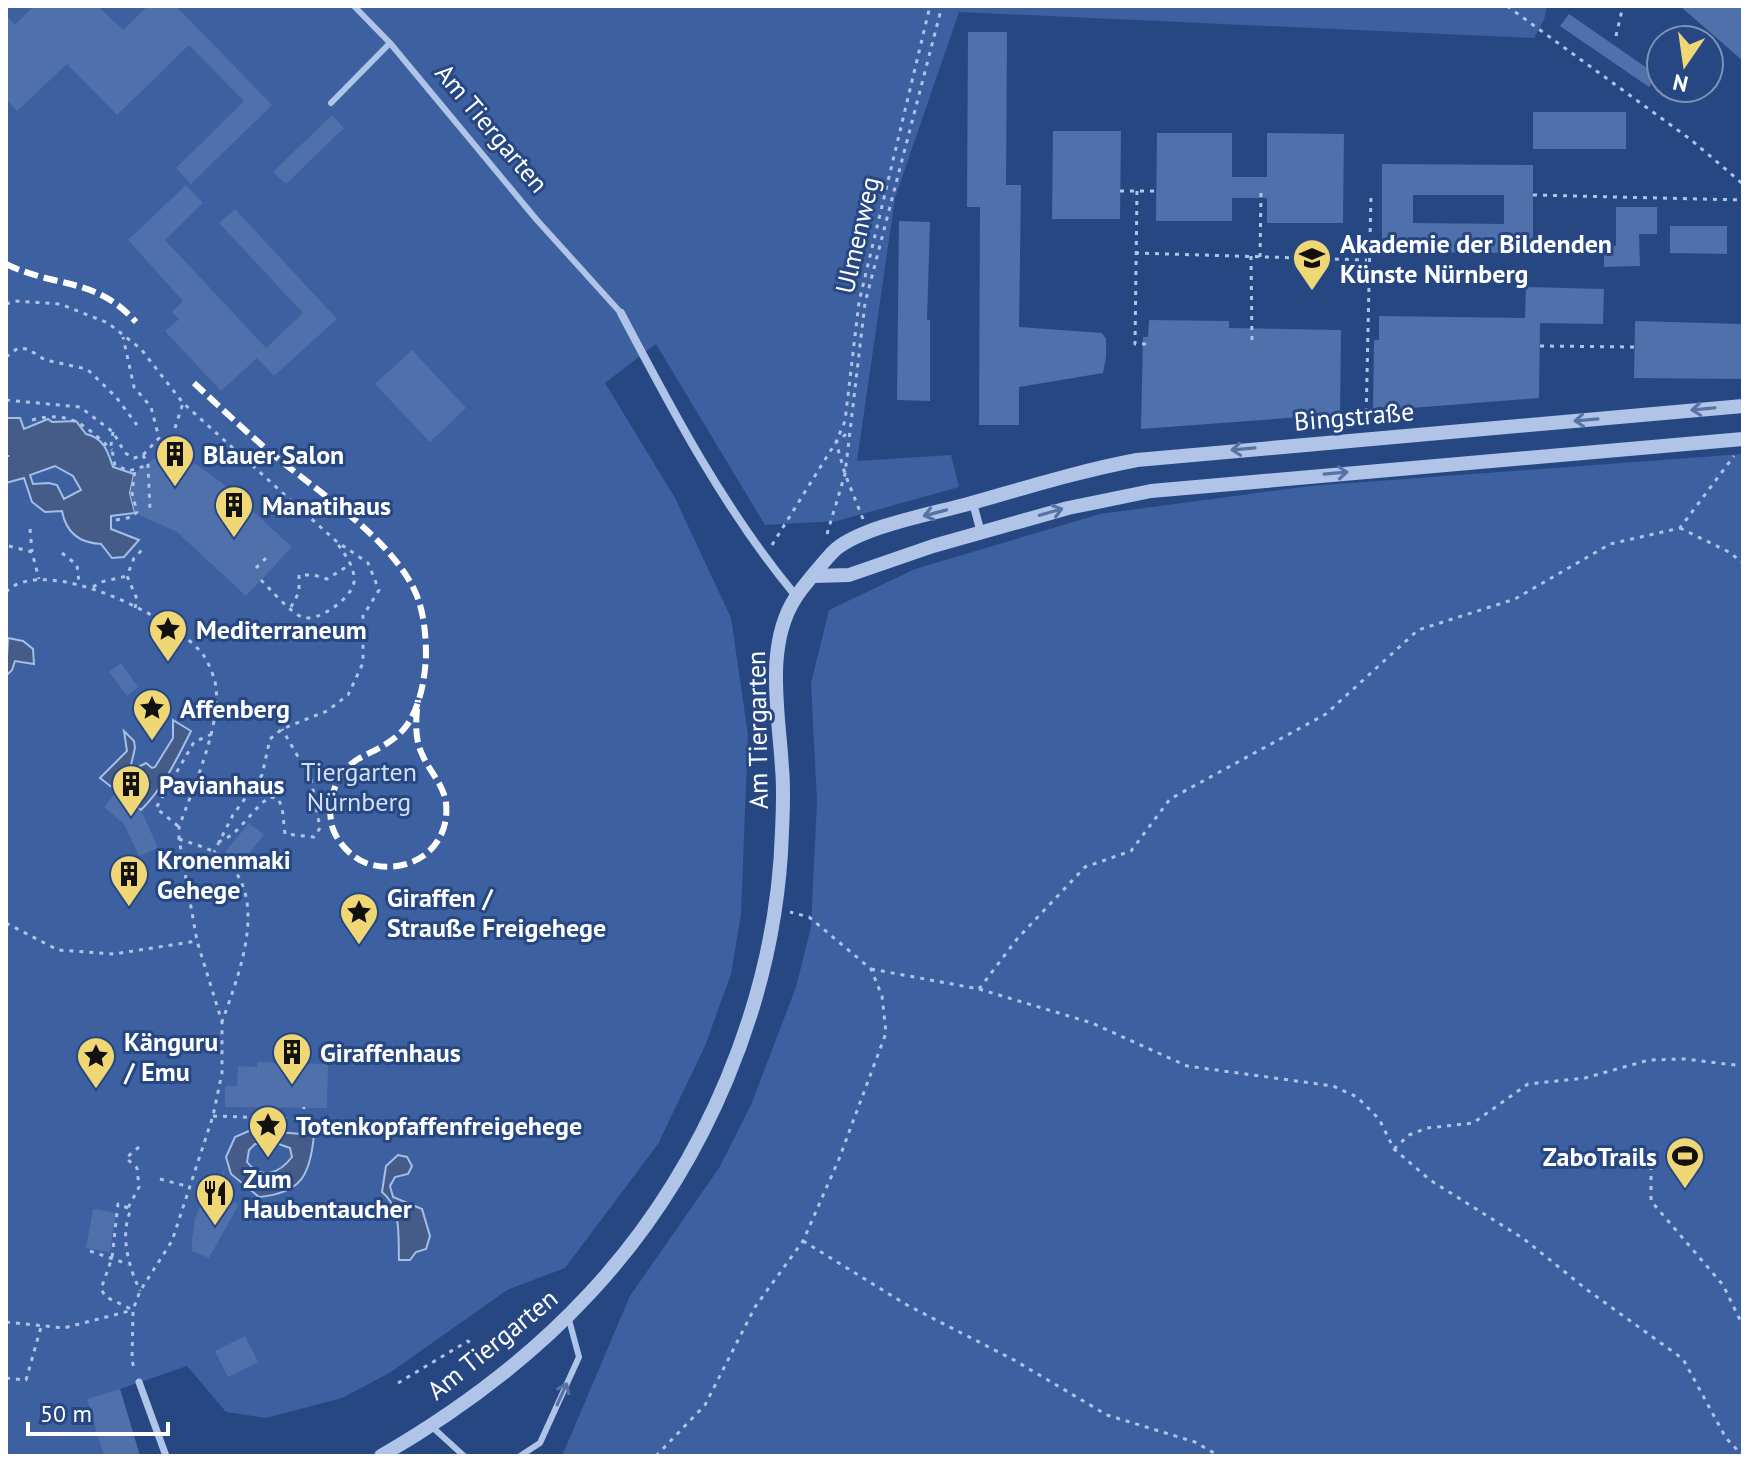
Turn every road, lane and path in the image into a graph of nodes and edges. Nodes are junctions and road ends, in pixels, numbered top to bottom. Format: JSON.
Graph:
{"nodes":[{"id":1,"x":354,"y":6,"type":"edge"},
{"id":2,"x":930,"y":6,"type":"edge"},
{"id":3,"x":942,"y":6,"type":"edge"},
{"id":4,"x":1507,"y":6,"type":"edge"},
{"id":5,"x":1623,"y":6,"type":"edge"},
{"id":6,"x":1616,"y":36,"type":"dead end"},
{"id":7,"x":390,"y":43,"type":"junction"},
{"id":8,"x":331,"y":103,"type":"dead end"},
{"id":9,"x":1743,"y":184,"type":"edge"},
{"id":10,"x":1120,"y":191,"type":"dead end"},
{"id":11,"x":1137,"y":191,"type":"junction"},
{"id":12,"x":1157,"y":191,"type":"dead end"},
{"id":13,"x":1261,"y":193,"type":"dead end"},
{"id":14,"x":1371,"y":194,"type":"dead end"},
{"id":15,"x":1533,"y":195,"type":"dead end"},
{"id":16,"x":1743,"y":200,"type":"edge"},
{"id":17,"x":1135,"y":253,"type":"junction"},
{"id":18,"x":1251,"y":256,"type":"junction"},
{"id":19,"x":1260,"y":257,"type":"junction"},
{"id":20,"x":1369,"y":260,"type":"junction"},
{"id":21,"x":6,"y":304,"type":"edge"},
{"id":22,"x":621,"y":313,"type":"joint"},
{"id":23,"x":123,"y":337,"type":"junction"},
{"id":24,"x":1148,"y":344,"type":"dead end"},
{"id":25,"x":1252,"y":344,"type":"dead end"},
{"id":26,"x":1540,"y":346,"type":"dead end"},
{"id":27,"x":1635,"y":347,"type":"dead end"},
{"id":28,"x":6,"y":357,"type":"edge"},
{"id":29,"x":6,"y":400,"type":"edge"},
{"id":30,"x":183,"y":403,"type":"junction"},
{"id":31,"x":43,"y":404,"type":"junction"},
{"id":32,"x":1743,"y":406,"type":"edge"},
{"id":33,"x":47,"y":416,"type":"junction"},
{"id":34,"x":96,"y":419,"type":"junction"},
{"id":35,"x":32,"y":420,"type":"dead end"},
{"id":36,"x":137,"y":425,"type":"dead end"},
{"id":37,"x":175,"y":428,"type":"dead end"},
{"id":38,"x":89,"y":430,"type":"junction"},
{"id":39,"x":850,"y":431,"type":"junction"},
{"id":40,"x":113,"y":432,"type":"junction"},
{"id":41,"x":1365,"y":439,"type":"junction"},
{"id":42,"x":1743,"y":439,"type":"edge"},
{"id":43,"x":836,"y":442,"type":"junction"},
{"id":44,"x":112,"y":450,"type":"junction"},
{"id":45,"x":143,"y":455,"type":"junction"},
{"id":46,"x":1734,"y":456,"type":"dead end"},
{"id":47,"x":245,"y":457,"type":"junction"},
{"id":48,"x":234,"y":464,"type":"dead end"},
{"id":49,"x":148,"y":465,"type":"junction"},
{"id":50,"x":135,"y":470,"type":"junction"},
{"id":51,"x":845,"y":474,"type":"junction"},
{"id":52,"x":973,"y":503,"type":"junction"},
{"id":53,"x":150,"y":510,"type":"dead end"},
{"id":54,"x":116,"y":520,"type":"dead end"},
{"id":55,"x":1680,"y":528,"type":"junction"},
{"id":56,"x":30,"y":529,"type":"dead end"},
{"id":57,"x":868,"y":532,"type":"junction"},
{"id":58,"x":981,"y":533,"type":"junction"},
{"id":59,"x":336,"y":541,"type":"junction"},
{"id":60,"x":9,"y":546,"type":"dead end"},
{"id":61,"x":823,"y":547,"type":"dead end"},
{"id":62,"x":144,"y":548,"type":"dead end"},
{"id":63,"x":32,"y":552,"type":"junction"},
{"id":64,"x":62,"y":553,"type":"dead end"},
{"id":65,"x":268,"y":556,"type":"dead end"},
{"id":66,"x":764,"y":558,"type":"junction"},
{"id":67,"x":1743,"y":563,"type":"edge"},
{"id":68,"x":351,"y":564,"type":"junction"},
{"id":69,"x":256,"y":568,"type":"dead end"},
{"id":70,"x":127,"y":576,"type":"junction"},
{"id":71,"x":814,"y":576,"type":"junction"},
{"id":72,"x":39,"y":579,"type":"junction"},
{"id":73,"x":261,"y":580,"type":"dead end"},
{"id":74,"x":79,"y":583,"type":"junction"},
{"id":75,"x":93,"y":587,"type":"junction"},
{"id":76,"x":6,"y":592,"type":"edge"},
{"id":77,"x":796,"y":596,"type":"junction"},
{"id":78,"x":291,"y":607,"type":"junction"},
{"id":79,"x":135,"y":608,"type":"junction"},
{"id":80,"x":282,"y":729,"type":"junction"},
{"id":81,"x":212,"y":734,"type":"junction"},
{"id":82,"x":179,"y":827,"type":"junction"},
{"id":83,"x":179,"y":839,"type":"junction"},
{"id":84,"x":218,"y":842,"type":"junction"},
{"id":85,"x":214,"y":852,"type":"junction"},
{"id":86,"x":775,"y":908,"type":"junction"},
{"id":87,"x":6,"y":923,"type":"edge"},
{"id":88,"x":197,"y":941,"type":"junction"},
{"id":89,"x":871,"y":969,"type":"junction"},
{"id":90,"x":979,"y":989,"type":"junction"},
{"id":91,"x":222,"y":1022,"type":"junction"},
{"id":92,"x":1743,"y":1066,"type":"edge"},
{"id":93,"x":304,"y":1107,"type":"dead end"},
{"id":94,"x":213,"y":1116,"type":"junction"},
{"id":95,"x":139,"y":1147,"type":"dead end"},
{"id":96,"x":1394,"y":1149,"type":"junction"},
{"id":97,"x":1651,"y":1156,"type":"dead end"},
{"id":98,"x":160,"y":1179,"type":"dead end"},
{"id":99,"x":190,"y":1187,"type":"junction"},
{"id":100,"x":128,"y":1208,"type":"junction"},
{"id":101,"x":803,"y":1241,"type":"junction"},
{"id":102,"x":90,"y":1251,"type":"dead end"},
{"id":103,"x":112,"y":1258,"type":"junction"},
{"id":104,"x":128,"y":1264,"type":"junction"},
{"id":105,"x":140,"y":1291,"type":"junction"},
{"id":106,"x":133,"y":1310,"type":"junction"},
{"id":107,"x":568,"y":1315,"type":"junction"},
{"id":108,"x":6,"y":1322,"type":"edge"},
{"id":109,"x":1743,"y":1326,"type":"edge"},
{"id":110,"x":41,"y":1327,"type":"junction"},
{"id":111,"x":482,"y":1357,"type":"dead end"},
{"id":112,"x":6,"y":1378,"type":"edge"},
{"id":113,"x":139,"y":1382,"type":"joint"},
{"id":114,"x":398,"y":1383,"type":"dead end"},
{"id":115,"x":430,"y":1425,"type":"junction"},
{"id":116,"x":166,"y":1456,"type":"edge"},
{"id":117,"x":381,"y":1456,"type":"edge"},
{"id":118,"x":464,"y":1456,"type":"edge"},
{"id":119,"x":520,"y":1456,"type":"edge"},
{"id":120,"x":656,"y":1456,"type":"edge"},
{"id":121,"x":1219,"y":1456,"type":"edge"},
{"id":122,"x":1743,"y":1456,"type":"edge"}],
"edges":[{"from":1,"to":7,"type":"lane","name":"Am Tiergarten"},
{"from":2,"to":43,"type":"path","name":"Ulmenweg"},
{"from":3,"to":39,"type":"path","name":"Ulmenweg"},
{"from":4,"to":9,"type":"path"},
{"from":5,"to":6,"type":"path"},
{"from":7,"to":8,"type":"lane"},
{"from":7,"to":22,"type":"lane","name":"Am Tiergarten"},
{"from":10,"to":11,"type":"path"},
{"from":11,"to":12,"type":"path"},
{"from":11,"to":17,"type":"path"},
{"from":13,"to":19,"type":"path"},
{"from":14,"to":20,"type":"path"},
{"from":15,"to":16,"type":"path"},
{"from":17,"to":18,"type":"path"},
{"from":17,"to":24,"type":"path"},
{"from":18,"to":19,"type":"path"},
{"from":18,"to":25,"type":"path"},
{"from":19,"to":20,"type":"path"},
{"from":20,"to":41,"type":"path"},
{"from":21,"to":23,"type":"path"},
{"from":22,"to":66,"type":"street","name":"Am Tiergarten"},
{"from":23,"to":30,"type":"path"},
{"from":23,"to":45,"type":"path"},
{"from":26,"to":27,"type":"path"},
{"from":28,"to":36,"type":"path"},
{"from":29,"to":31,"type":"path"},
{"from":30,"to":37,"type":"path"},
{"from":30,"to":47,"type":"path"},
{"from":31,"to":33,"type":"path"},
{"from":31,"to":34,"type":"path"},
{"from":32,"to":41,"type":"street","name":"Bingstraße","one_way":true},
{"from":33,"to":35,"type":"path"},
{"from":33,"to":38,"type":"path"},
{"from":34,"to":38,"type":"path"},
{"from":34,"to":40,"type":"path"},
{"from":38,"to":44,"type":"path"},
{"from":39,"to":43,"type":"path"},
{"from":39,"to":51,"type":"path","name":"Ulmenweg"},
{"from":40,"to":44,"type":"path"},
{"from":40,"to":45,"type":"path"},
{"from":41,"to":52,"type":"street","name":"Bingstraße","one_way":true},
{"from":58,"to":42,"type":"street","one_way":true},
{"from":43,"to":51,"type":"path","name":"Ulmenweg"},
{"from":43,"to":66,"type":"path"},
{"from":44,"to":50,"type":"path"},
{"from":45,"to":49,"type":"path"},
{"from":46,"to":55,"type":"path"},
{"from":47,"to":48,"type":"path"},
{"from":47,"to":59,"type":"path"},
{"from":49,"to":50,"type":"path"},
{"from":49,"to":53,"type":"path"},
{"from":50,"to":54,"type":"path"},
{"from":51,"to":57,"type":"path","name":"Ulmenweg"},
{"from":51,"to":61,"type":"path"},
{"from":52,"to":57,"type":"street","name":"Bingstraße","one_way":true},
{"from":52,"to":58,"type":"street"},
{"from":55,"to":67,"type":"path"},
{"from":55,"to":90,"type":"path"},
{"from":56,"to":63,"type":"path"},
{"from":57,"to":71,"type":"street","name":"Bingstraße"},
{"from":58,"to":71,"type":"street"},
{"from":59,"to":68,"type":"path"},
{"from":59,"to":80,"type":"path"},
{"from":60,"to":63,"type":"path"},
{"from":62,"to":70,"type":"path"},
{"from":63,"to":72,"type":"path"},
{"from":64,"to":74,"type":"path"},
{"from":65,"to":69,"type":"path"},
{"from":66,"to":77,"type":"street","name":"Am Tiergarten"},
{"from":68,"to":78,"type":"path"},
{"from":68,"to":78,"type":"path"},
{"from":70,"to":75,"type":"path"},
{"from":70,"to":79,"type":"path"},
{"from":71,"to":77,"type":"street","name":"Bingstraße"},
{"from":72,"to":74,"type":"path"},
{"from":72,"to":76,"type":"path"},
{"from":73,"to":78,"type":"path"},
{"from":74,"to":75,"type":"path"},
{"from":75,"to":79,"type":"path"},
{"from":77,"to":86,"type":"street","name":"Am Tiergarten"},
{"from":79,"to":81,"type":"path"},
{"from":80,"to":84,"type":"path"},
{"from":80,"to":84,"type":"path"},
{"from":81,"to":82,"type":"path"},
{"from":81,"to":82,"type":"path"},
{"from":82,"to":83,"type":"path"},
{"from":83,"to":85,"type":"path"},
{"from":83,"to":88,"type":"path"},
{"from":84,"to":85,"type":"path"},
{"from":85,"to":91,"type":"path"},
{"from":86,"to":89,"type":"path"},
{"from":86,"to":107,"type":"street","name":"Am Tiergarten"},
{"from":87,"to":88,"type":"path"},
{"from":88,"to":91,"type":"path"},
{"from":89,"to":90,"type":"path"},
{"from":89,"to":101,"type":"path"},
{"from":90,"to":96,"type":"path"},
{"from":91,"to":94,"type":"path"},
{"from":92,"to":96,"type":"path"},
{"from":93,"to":94,"type":"path"},
{"from":94,"to":99,"type":"path"},
{"from":95,"to":100,"type":"path"},
{"from":96,"to":122,"type":"path"},
{"from":97,"to":109,"type":"path"},
{"from":98,"to":99,"type":"path"},
{"from":99,"to":105,"type":"path"},
{"from":100,"to":103,"type":"path"},
{"from":100,"to":104,"type":"path"},
{"from":101,"to":120,"type":"path"},
{"from":101,"to":121,"type":"path"},
{"from":102,"to":103,"type":"path"},
{"from":103,"to":104,"type":"path"},
{"from":103,"to":106,"type":"path"},
{"from":104,"to":105,"type":"path"},
{"from":105,"to":106,"type":"path"},
{"from":106,"to":110,"type":"path"},
{"from":106,"to":113,"type":"path"},
{"from":107,"to":115,"type":"street","name":"Am Tiergarten"},
{"from":119,"to":107,"type":"lane","one_way":true},
{"from":108,"to":110,"type":"path"},
{"from":110,"to":112,"type":"path"},
{"from":111,"to":114,"type":"path"},
{"from":113,"to":116,"type":"street"},
{"from":115,"to":117,"type":"street","name":"Am Tiergarten"},
{"from":115,"to":118,"type":"lane"}]}
